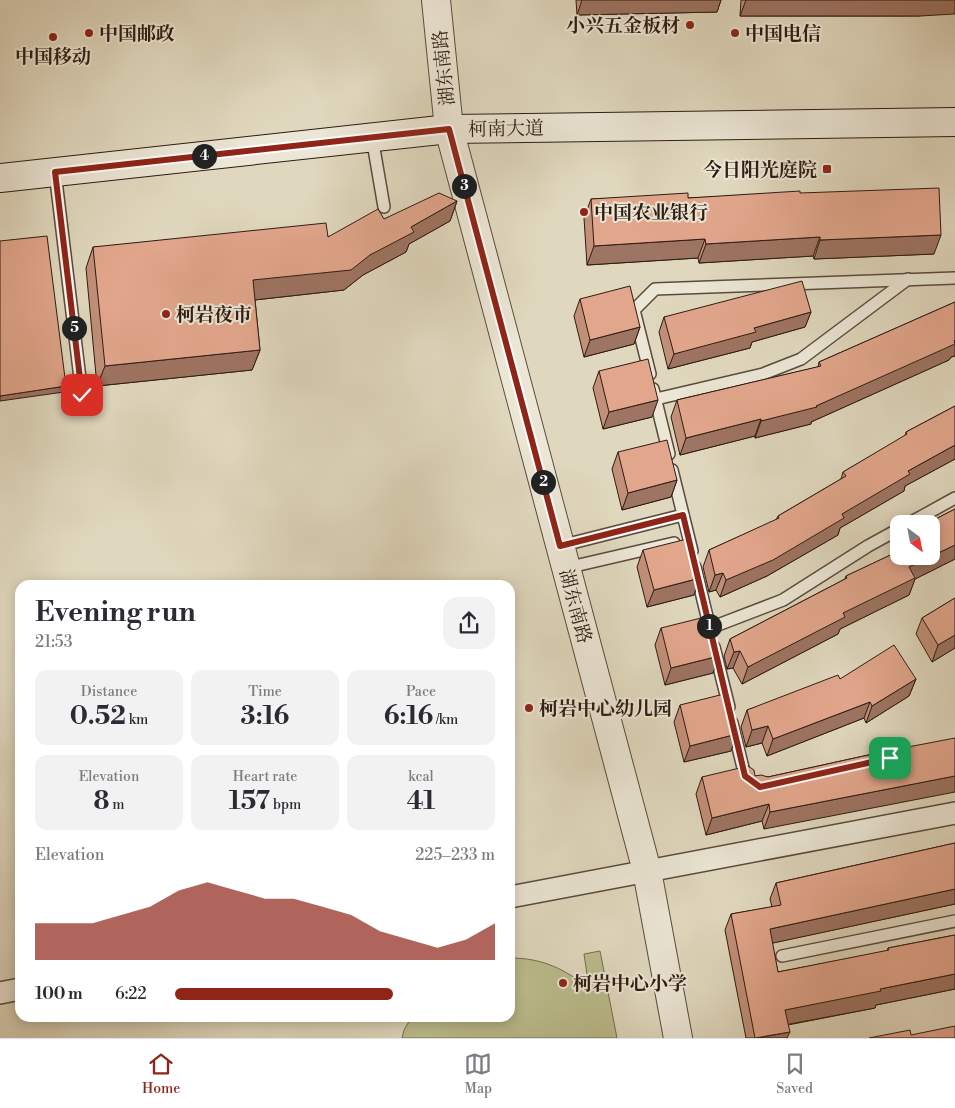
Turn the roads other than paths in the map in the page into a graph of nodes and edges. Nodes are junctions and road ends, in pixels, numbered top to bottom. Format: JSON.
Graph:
{"nodes":[{"id":1,"x":436,"y":0,"type":"edge"},
{"id":2,"x":955,"y":122,"type":"edge"},
{"id":3,"x":449,"y":129,"type":"junction"},
{"id":4,"x":372,"y":137,"type":"junction"},
{"id":5,"x":55,"y":172,"type":"junction"},
{"id":6,"x":0,"y":178,"type":"edge"},
{"id":7,"x":384,"y":207,"type":"dead end"},
{"id":8,"x":955,"y":278,"type":"edge"},
{"id":9,"x":908,"y":279,"type":"junction"},
{"id":10,"x":82,"y":395,"type":"dead end"},
{"id":11,"x":656,"y":400,"type":"junction"},
{"id":12,"x":955,"y":498,"type":"edge"},
{"id":13,"x":683,"y":515,"type":"junction"},
{"id":14,"x":924,"y":515,"type":"edge"},
{"id":15,"x":890,"y":534,"type":"edge"},
{"id":16,"x":689,"y":539,"type":"junction"},
{"id":17,"x":563,"y":557,"type":"junction"},
{"id":18,"x":710,"y":628,"type":"junction"},
{"id":19,"x":760,"y":787,"type":"edge"},
{"id":20,"x":955,"y":813,"type":"edge"},
{"id":21,"x":647,"y":871,"type":"junction"},
{"id":22,"x":515,"y":895,"type":"edge"},
{"id":23,"x":955,"y":921,"type":"edge"},
{"id":24,"x":782,"y":956,"type":"dead end"},
{"id":25,"x":15,"y":990,"type":"edge"},
{"id":26,"x":0,"y":993,"type":"edge"},
{"id":27,"x":678,"y":1038,"type":"edge"}],
"edges":[{"from":1,"to":3,"type":"street","name":"湖东南路"},
{"from":2,"to":3,"type":"street","name":"柯南大道"},
{"from":3,"to":4,"type":"street","name":"柯南大道"},
{"from":3,"to":17,"type":"street","name":"湖东南路"},
{"from":4,"to":5,"type":"street","name":"柯南大道"},
{"from":4,"to":7,"type":"lane"},
{"from":5,"to":6,"type":"street","name":"柯南大道"},
{"from":5,"to":10,"type":"lane"},
{"from":8,"to":9,"type":"lane"},
{"from":9,"to":11,"type":"lane"},
{"from":9,"to":11,"type":"lane"},
{"from":11,"to":13,"type":"lane"},
{"from":12,"to":14,"type":"lane"},
{"from":13,"to":16,"type":"lane"},
{"from":13,"to":17,"type":"lane"},
{"from":15,"to":18,"type":"lane"},
{"from":16,"to":17,"type":"lane"},
{"from":16,"to":18,"type":"lane"},
{"from":17,"to":21,"type":"street","name":"湖东南路"},
{"from":18,"to":19,"type":"lane"},
{"from":20,"to":21,"type":"street"},
{"from":21,"to":22,"type":"street"},
{"from":21,"to":27,"type":"street","name":"湖东南路"},
{"from":23,"to":24,"type":"lane"},
{"from":25,"to":26,"type":"street"}]}
